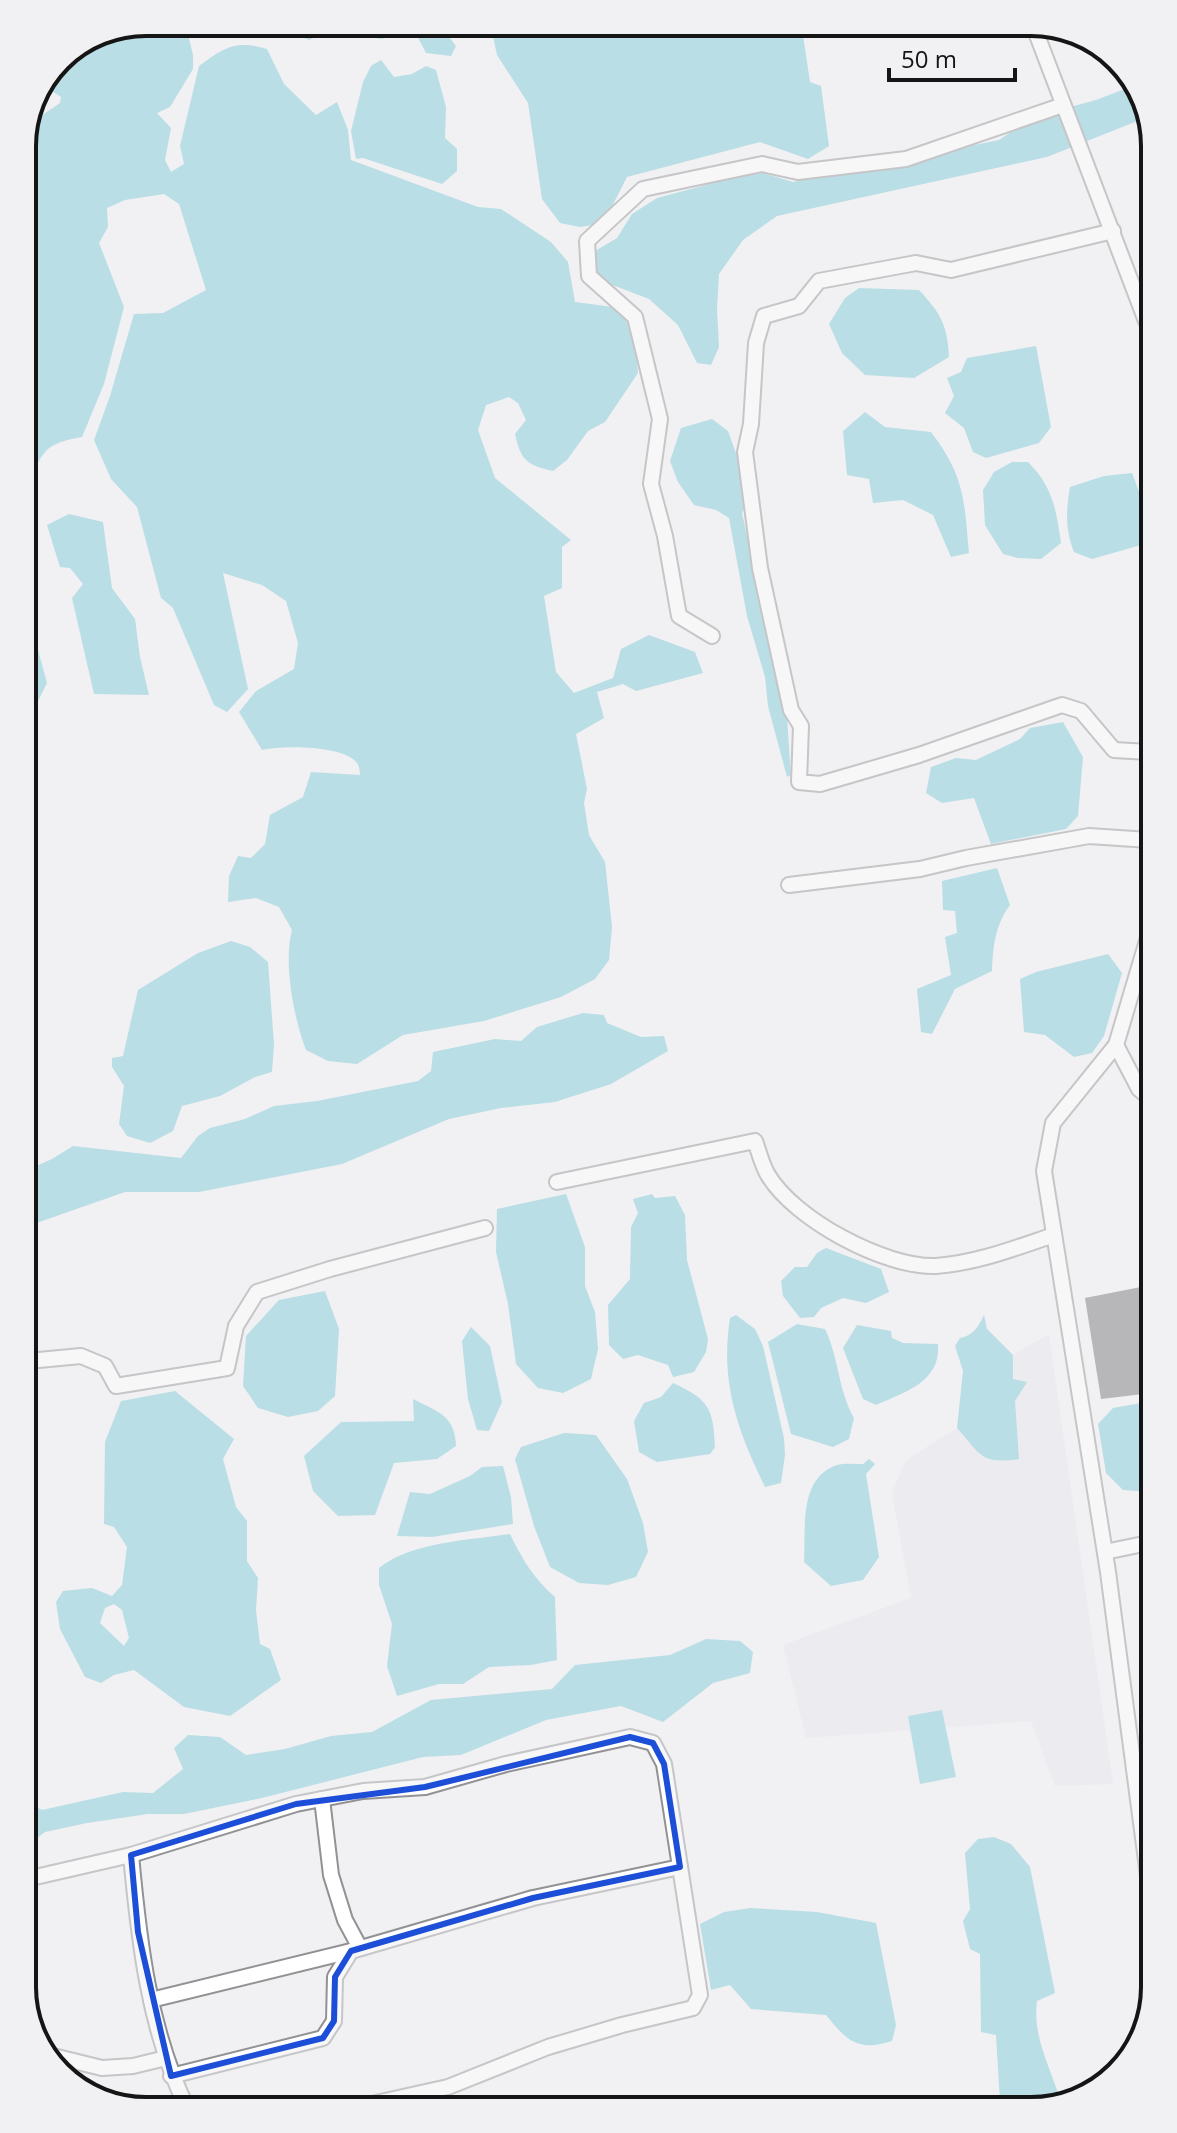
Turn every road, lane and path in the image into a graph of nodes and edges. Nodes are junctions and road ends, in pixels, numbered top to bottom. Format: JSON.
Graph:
{"nodes":[{"id":1,"x":1037,"y":36,"type":"edge"},
{"id":2,"x":1063,"y":105,"type":"junction"},
{"id":3,"x":1113,"y":231,"type":"junction"},
{"id":4,"x":1141,"y":307,"type":"edge"},
{"id":5,"x":712,"y":636,"type":"dead end"},
{"id":6,"x":1141,"y":752,"type":"edge"},
{"id":7,"x":1141,"y":839,"type":"edge"},
{"id":8,"x":789,"y":885,"type":"dead end"},
{"id":9,"x":1141,"y":961,"type":"edge"},
{"id":10,"x":1116,"y":1045,"type":"junction"},
{"id":11,"x":1141,"y":1091,"type":"edge"},
{"id":12,"x":557,"y":1182,"type":"dead end"},
{"id":13,"x":485,"y":1228,"type":"dead end"},
{"id":14,"x":1054,"y":1235,"type":"junction"},
{"id":15,"x":36,"y":1360,"type":"edge"},
{"id":16,"x":1141,"y":1544,"type":"edge"},
{"id":17,"x":1105,"y":1552,"type":"junction"},
{"id":18,"x":322,"y":1799,"type":"junction"},
{"id":19,"x":1141,"y":1823,"type":"edge"},
{"id":20,"x":131,"y":1855,"type":"junction"},
{"id":21,"x":680,"y":1867,"type":"junction"},
{"id":22,"x":36,"y":1877,"type":"edge"},
{"id":23,"x":356,"y":1949,"type":"junction"},
{"id":24,"x":151,"y":2000,"type":"junction"},
{"id":25,"x":62,"y":2058,"type":"edge"},
{"id":26,"x":166,"y":2058,"type":"junction"},
{"id":27,"x":171,"y":2076,"type":"junction"},
{"id":28,"x":182,"y":2097,"type":"edge"},
{"id":29,"x":410,"y":2097,"type":"edge"}],
"edges":[{"from":1,"to":2,"type":"street"},
{"from":2,"to":3,"type":"street"},
{"from":2,"to":5,"type":"street"},
{"from":3,"to":4,"type":"street"},
{"from":3,"to":6,"type":"street"},
{"from":7,"to":8,"type":"street"},
{"from":9,"to":10,"type":"street"},
{"from":10,"to":11,"type":"street"},
{"from":10,"to":14,"type":"street"},
{"from":12,"to":14,"type":"street"},
{"from":13,"to":15,"type":"street"},
{"from":14,"to":17,"type":"street"},
{"from":16,"to":17,"type":"street"},
{"from":17,"to":19,"type":"street"},
{"from":18,"to":20,"type":"street"},
{"from":18,"to":21,"type":"street"},
{"from":18,"to":23,"type":"street"},
{"from":20,"to":22,"type":"street"},
{"from":20,"to":24,"type":"street"},
{"from":21,"to":23,"type":"street"},
{"from":21,"to":29,"type":"street"},
{"from":23,"to":24,"type":"street"},
{"from":23,"to":27,"type":"street"},
{"from":24,"to":26,"type":"street"},
{"from":25,"to":26,"type":"street"},
{"from":26,"to":27,"type":"street"},
{"from":27,"to":28,"type":"street"}]}
